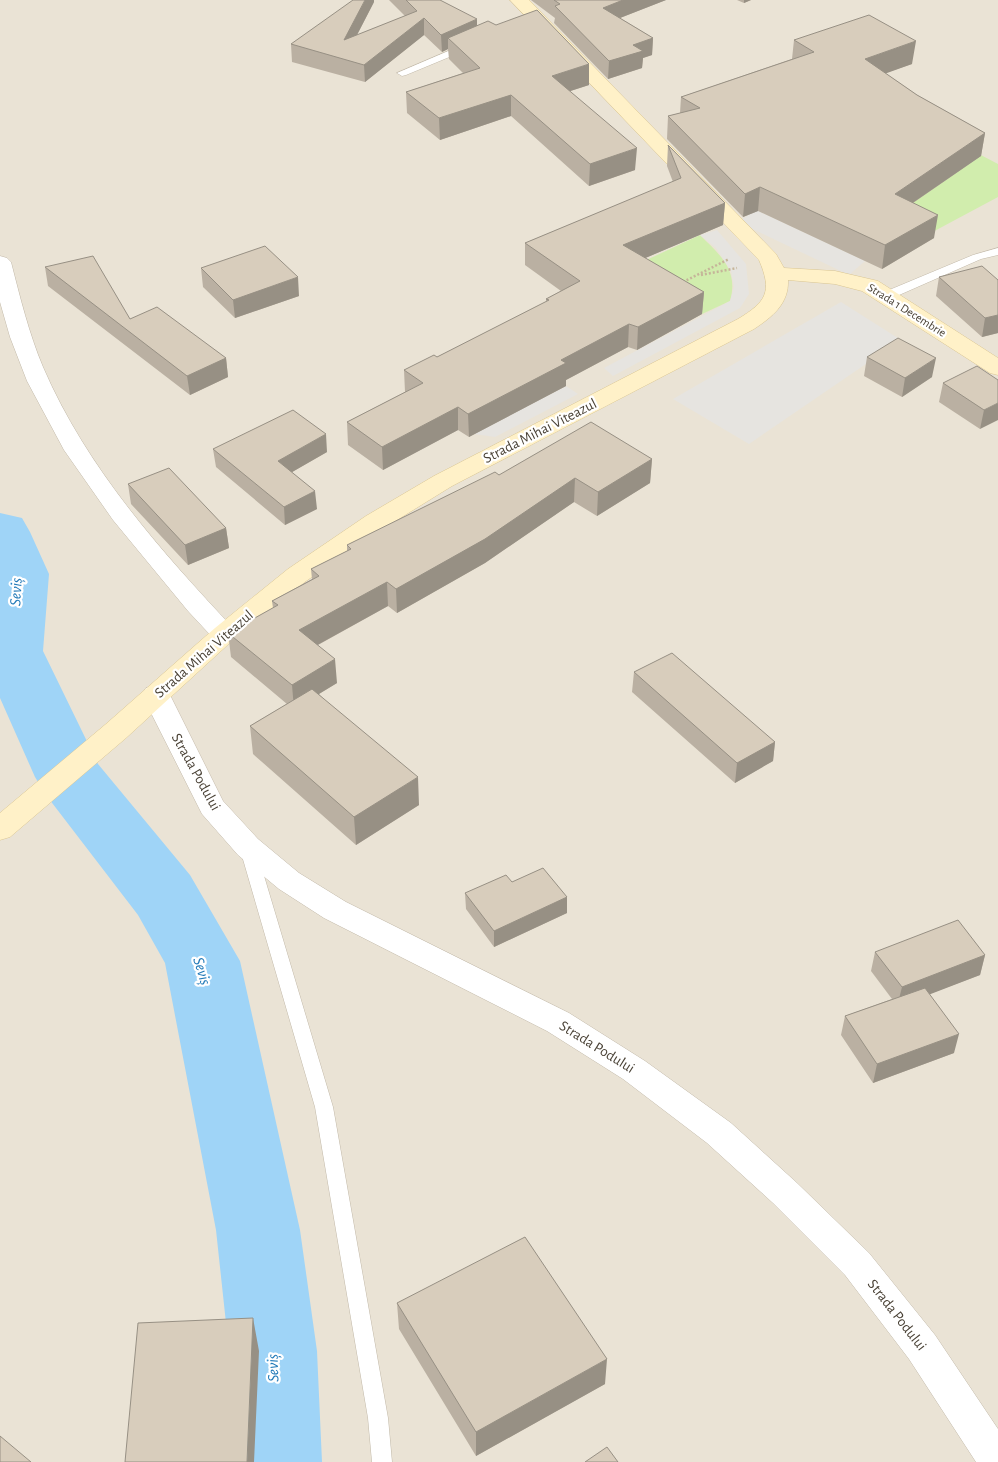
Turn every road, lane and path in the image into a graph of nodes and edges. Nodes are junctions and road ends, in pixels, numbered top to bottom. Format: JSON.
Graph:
{"nodes":[{"id":1,"x":519,"y":0,"type":"edge"},
{"id":2,"x":474,"y":43,"type":"edge"},
{"id":3,"x":402,"y":72,"type":"dead end"},
{"id":4,"x":998,"y":251,"type":"edge"},
{"id":5,"x":731,"y":258,"type":"dead end"},
{"id":6,"x":0,"y":262,"type":"edge"},
{"id":7,"x":737,"y":268,"type":"dead end"},
{"id":8,"x":777,"y":274,"type":"junction"},
{"id":9,"x":696,"y":276,"type":"junction"},
{"id":10,"x":682,"y":282,"type":"edge"},
{"id":11,"x":886,"y":296,"type":"junction"},
{"id":12,"x":998,"y":368,"type":"edge"},
{"id":13,"x":224,"y":634,"type":"junction"},
{"id":14,"x":156,"y":695,"type":"junction"},
{"id":15,"x":0,"y":829,"type":"edge"},
{"id":16,"x":248,"y":847,"type":"junction"},
{"id":17,"x":382,"y":1462,"type":"edge"},
{"id":18,"x":995,"y":1462,"type":"edge"}],
"edges":[{"from":1,"to":8,"type":"main road"},
{"from":2,"to":3,"type":"lane"},
{"from":4,"to":11,"type":"lane"},
{"from":5,"to":9,"type":"path"},
{"from":6,"to":13,"type":"street"},
{"from":7,"to":9,"type":"path"},
{"from":8,"to":11,"type":"main road","name":"Strada 1 Decembrie"},
{"from":8,"to":13,"type":"main road","name":"Strada Mihai Viteazul"},
{"from":9,"to":10,"type":"path"},
{"from":11,"to":12,"type":"main road","name":"Strada 1 Decembrie"},
{"from":13,"to":14,"type":"main road","name":"Strada Mihai Viteazul"},
{"from":14,"to":15,"type":"main road","name":"Strada Mihai Viteazul"},
{"from":14,"to":16,"type":"street","name":"Strada Podului"},
{"from":16,"to":17,"type":"lane"},
{"from":16,"to":18,"type":"street","name":"Strada Podului"}]}
